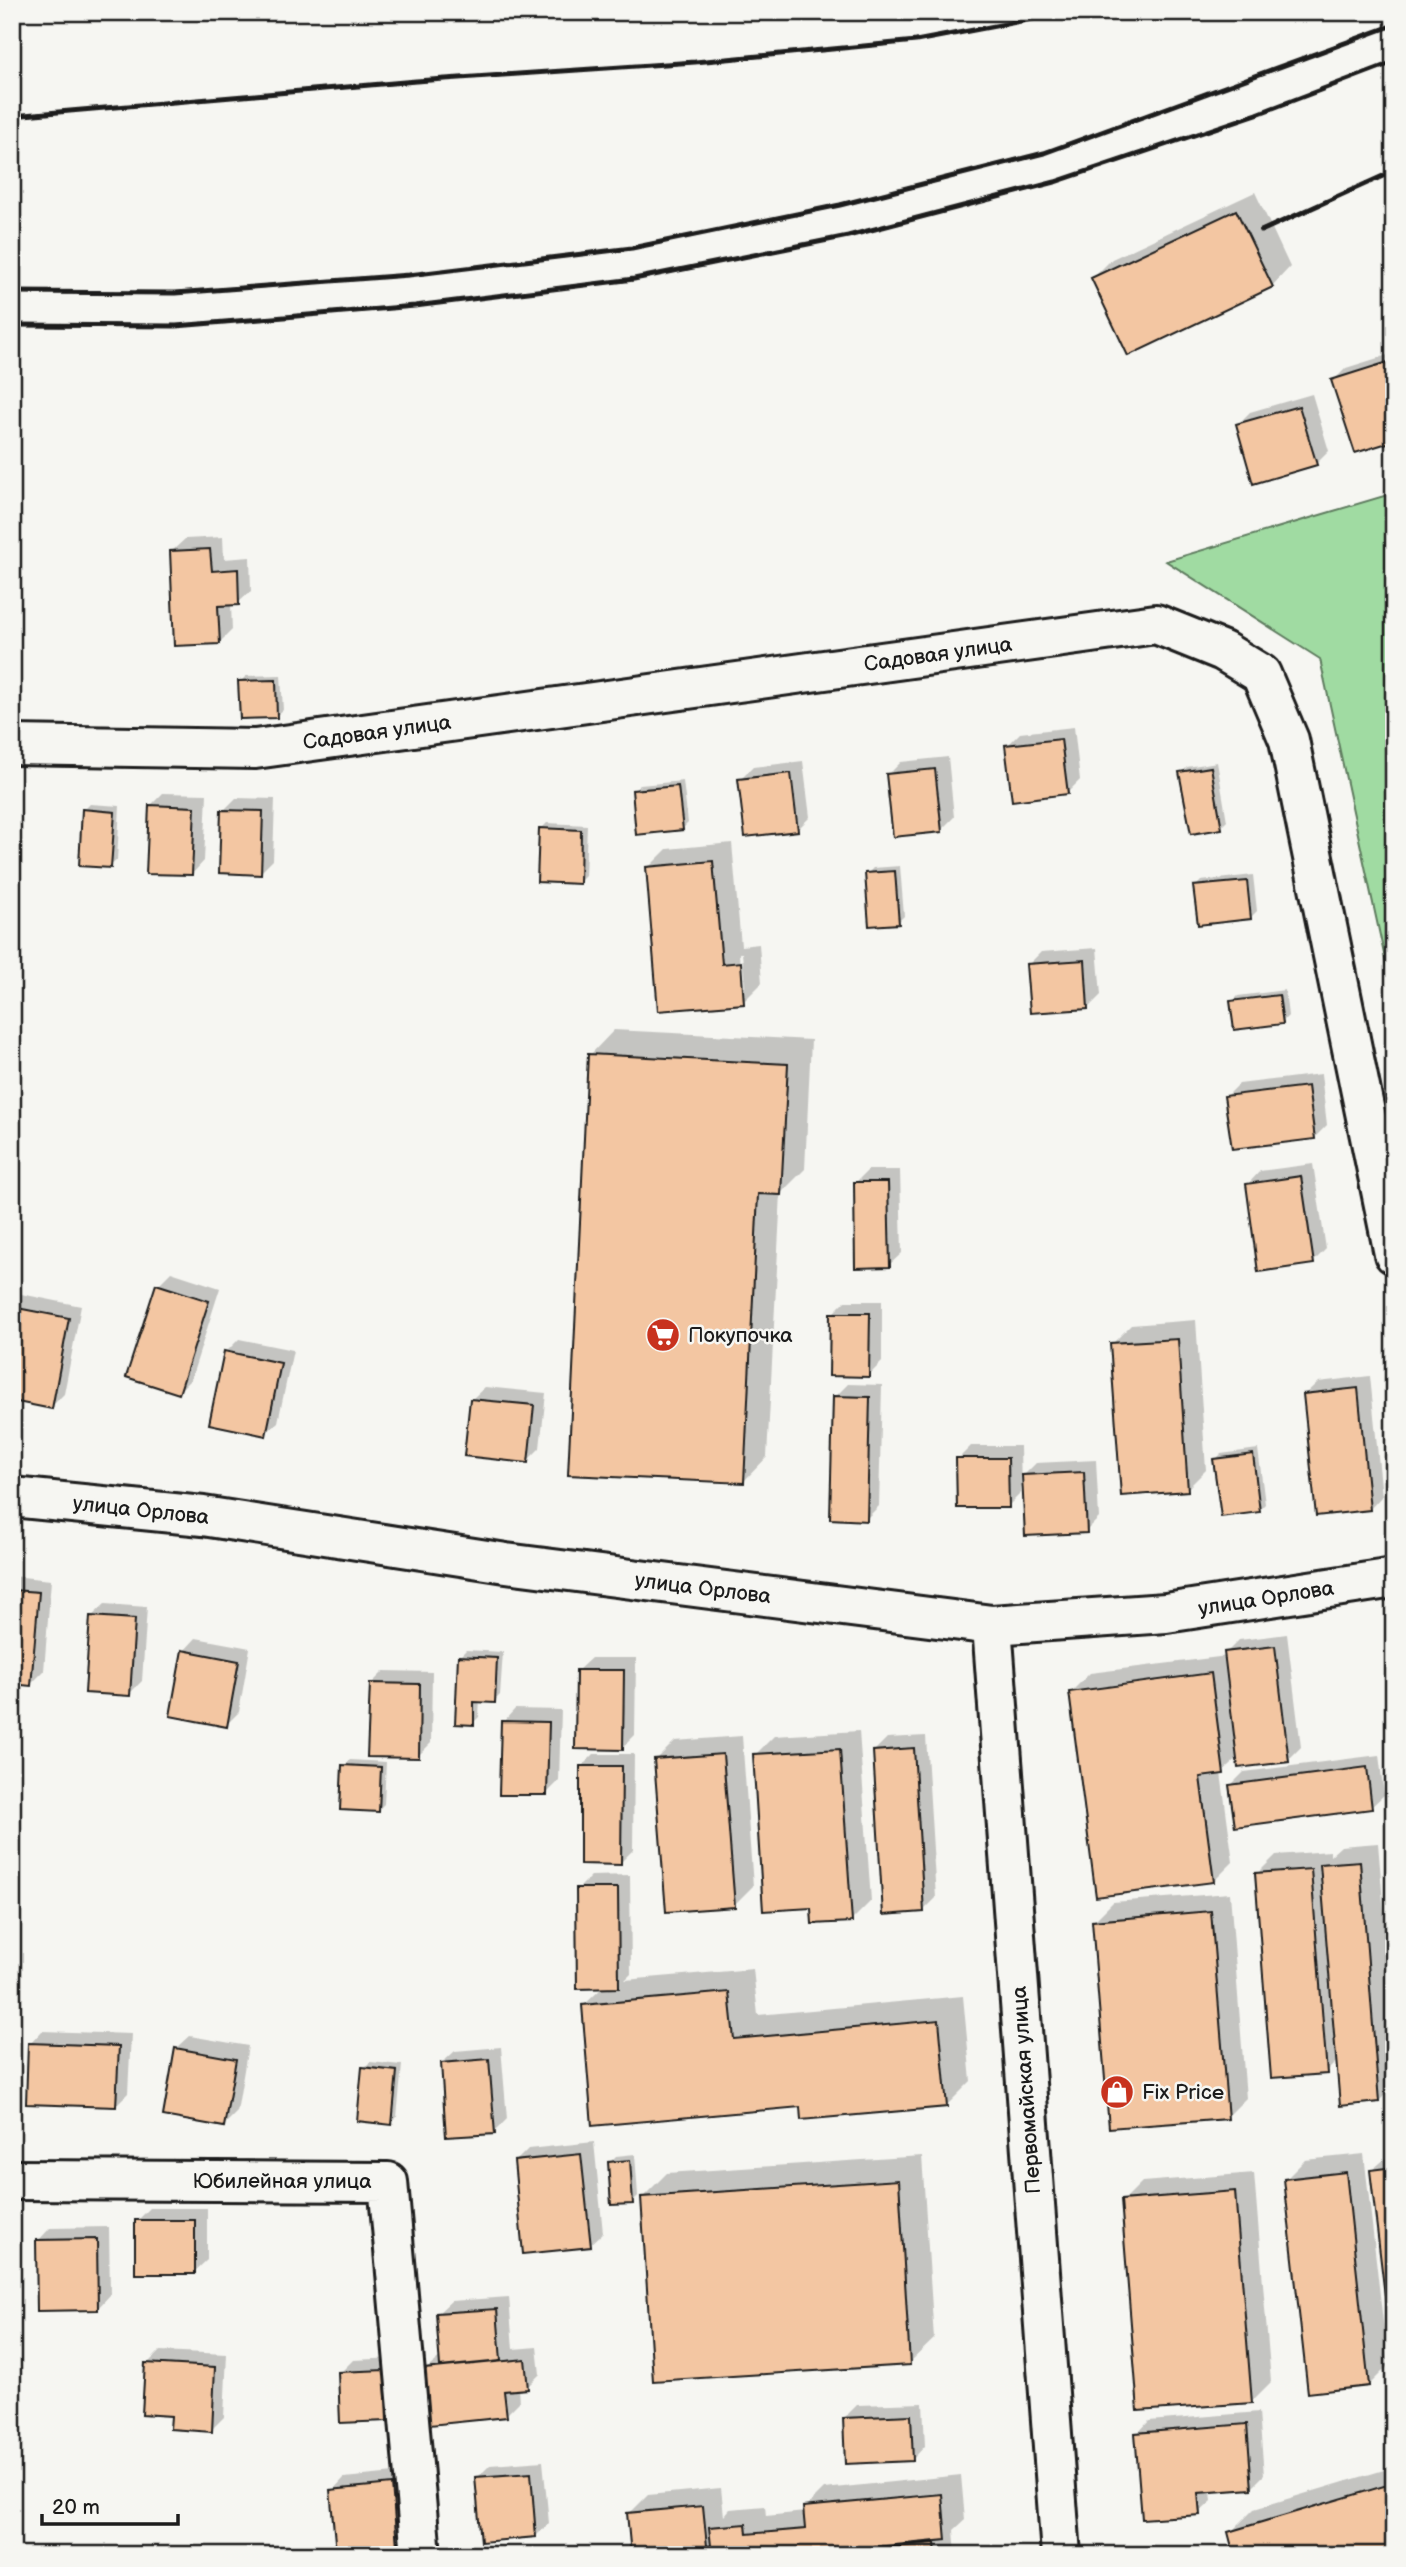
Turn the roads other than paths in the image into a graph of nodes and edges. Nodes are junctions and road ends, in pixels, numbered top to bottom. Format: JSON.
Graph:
{"nodes":[{"id":1,"x":12,"y":745,"type":"edge"},
{"id":2,"x":1394,"y":1254,"type":"edge"},
{"id":3,"x":12,"y":1497,"type":"edge"},
{"id":4,"x":1394,"y":1578,"type":"edge"},
{"id":5,"x":992,"y":1625,"type":"junction"},
{"id":6,"x":12,"y":2180,"type":"edge"},
{"id":7,"x":421,"y":2555,"type":"edge"},
{"id":8,"x":1061,"y":2555,"type":"edge"}],
"edges":[{"from":1,"to":2,"type":"street","name":"Садовая улица"},
{"from":3,"to":5,"type":"street","name":"улица Орлова"},
{"from":4,"to":5,"type":"street","name":"улица Орлова"},
{"from":5,"to":8,"type":"street","name":"Первомайская улица"},
{"from":6,"to":7,"type":"street","name":"Юбилейная улица"}]}
